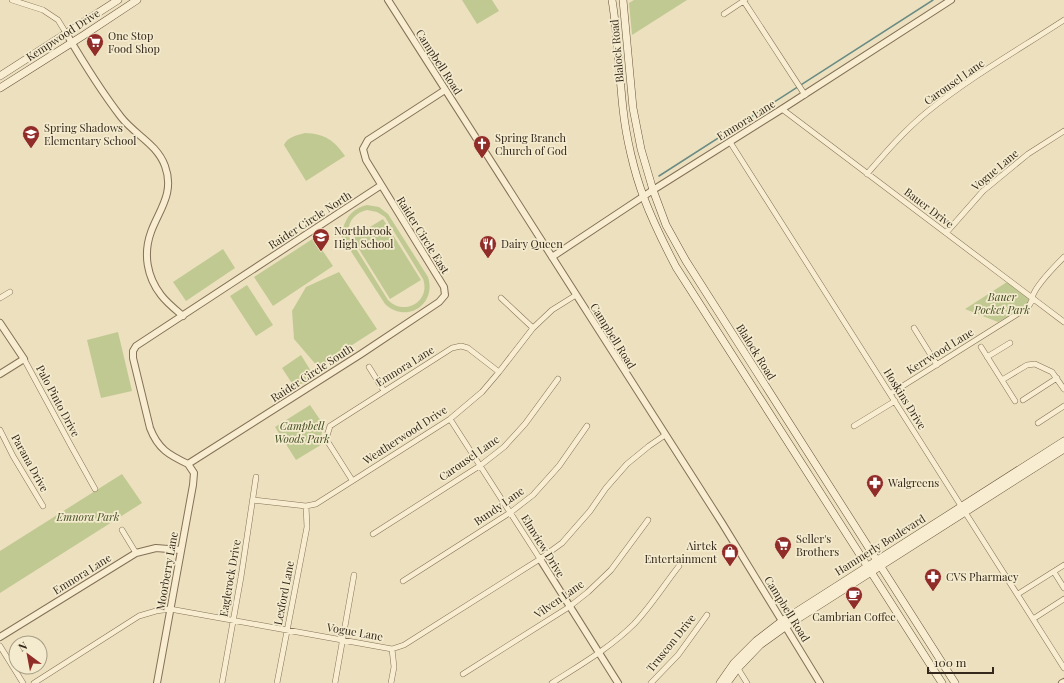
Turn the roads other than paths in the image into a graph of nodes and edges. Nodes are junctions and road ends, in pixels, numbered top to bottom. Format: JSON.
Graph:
{"nodes":[{"id":1,"x":12,"y":0,"type":"edge"},
{"id":2,"x":118,"y":0,"type":"edge"},
{"id":3,"x":137,"y":0,"type":"edge"},
{"id":4,"x":388,"y":0,"type":"edge"},
{"id":5,"x":612,"y":0,"type":"edge"},
{"id":6,"x":623,"y":0,"type":"edge"},
{"id":7,"x":744,"y":0,"type":"edge"},
{"id":8,"x":950,"y":0,"type":"edge"},
{"id":9,"x":111,"y":5,"type":"junction"},
{"id":10,"x":116,"y":13,"type":"junction"},
{"id":11,"x":724,"y":14,"type":"dead end"},
{"id":12,"x":1064,"y":20,"type":"edge"},
{"id":13,"x":66,"y":33,"type":"junction"},
{"id":14,"x":72,"y":42,"type":"junction"},
{"id":15,"x":21,"y":62,"type":"junction"},
{"id":16,"x":27,"y":70,"type":"junction"},
{"id":17,"x":0,"y":76,"type":"edge"},
{"id":18,"x":0,"y":88,"type":"edge"},
{"id":19,"x":445,"y":90,"type":"junction"},
{"id":20,"x":803,"y":93,"type":"junction"},
{"id":21,"x":782,"y":109,"type":"junction"},
{"id":22,"x":1064,"y":131,"type":"edge"},
{"id":23,"x":730,"y":142,"type":"junction"},
{"id":24,"x":867,"y":174,"type":"junction"},
{"id":25,"x":380,"y":186,"type":"junction"},
{"id":26,"x":653,"y":190,"type":"junction"},
{"id":27,"x":643,"y":196,"type":"junction"},
{"id":28,"x":946,"y":233,"type":"junction"},
{"id":29,"x":552,"y":256,"type":"junction"},
{"id":30,"x":1064,"y":257,"type":"edge"},
{"id":31,"x":704,"y":290,"type":"junction"},
{"id":32,"x":10,"y":292,"type":"dead end"},
{"id":33,"x":445,"y":295,"type":"joint"},
{"id":34,"x":576,"y":295,"type":"junction"},
{"id":35,"x":694,"y":295,"type":"junction"},
{"id":36,"x":0,"y":298,"type":"edge"},
{"id":37,"x":501,"y":298,"type":"dead end"},
{"id":38,"x":1032,"y":298,"type":"junction"},
{"id":39,"x":183,"y":316,"type":"junction"},
{"id":40,"x":1064,"y":322,"type":"edge"},
{"id":41,"x":0,"y":323,"type":"edge"},
{"id":42,"x":534,"y":328,"type":"junction"},
{"id":43,"x":914,"y":328,"type":"dead end"},
{"id":44,"x":1010,"y":343,"type":"dead end"},
{"id":45,"x":980,"y":347,"type":"dead end"},
{"id":46,"x":743,"y":352,"type":"junction"},
{"id":47,"x":734,"y":357,"type":"junction"},
{"id":48,"x":987,"y":357,"type":"junction"},
{"id":49,"x":24,"y":359,"type":"junction"},
{"id":50,"x":937,"y":364,"type":"junction"},
{"id":51,"x":369,"y":367,"type":"dead end"},
{"id":52,"x":499,"y":372,"type":"junction"},
{"id":53,"x":0,"y":374,"type":"edge"},
{"id":54,"x":1057,"y":378,"type":"junction"},
{"id":55,"x":558,"y":379,"type":"dead end"},
{"id":56,"x":1002,"y":380,"type":"junction"},
{"id":57,"x":1064,"y":389,"type":"edge"},
{"id":58,"x":384,"y":390,"type":"junction"},
{"id":59,"x":890,"y":394,"type":"junction"},
{"id":60,"x":1023,"y":400,"type":"dead end"},
{"id":61,"x":894,"y":401,"type":"junction"},
{"id":62,"x":1015,"y":401,"type":"dead end"},
{"id":63,"x":1064,"y":406,"type":"edge"},
{"id":64,"x":785,"y":418,"type":"junction"},
{"id":65,"x":450,"y":419,"type":"junction"},
{"id":66,"x":1038,"y":423,"type":"dead end"},
{"id":67,"x":776,"y":424,"type":"junction"},
{"id":68,"x":587,"y":426,"type":"dead end"},
{"id":69,"x":854,"y":426,"type":"dead end"},
{"id":70,"x":0,"y":430,"type":"edge"},
{"id":71,"x":665,"y":436,"type":"junction"},
{"id":72,"x":1064,"y":441,"type":"edge"},
{"id":73,"x":1064,"y":449,"type":"edge"},
{"id":74,"x":1037,"y":462,"type":"junction"},
{"id":75,"x":188,"y":464,"type":"junction"},
{"id":76,"x":481,"y":465,"type":"junction"},
{"id":77,"x":256,"y":477,"type":"dead end"},
{"id":78,"x":352,"y":480,"type":"junction"},
{"id":79,"x":96,"y":489,"type":"dead end"},
{"id":80,"x":253,"y":500,"type":"junction"},
{"id":81,"x":43,"y":506,"type":"dead end"},
{"id":82,"x":306,"y":506,"type":"junction"},
{"id":83,"x":842,"y":506,"type":"junction"},
{"id":84,"x":963,"y":509,"type":"junction"},
{"id":85,"x":832,"y":510,"type":"junction"},
{"id":86,"x":511,"y":512,"type":"junction"},
{"id":87,"x":648,"y":520,"type":"dead end"},
{"id":88,"x":122,"y":530,"type":"dead end"},
{"id":89,"x":373,"y":534,"type":"dead end"},
{"id":90,"x":181,"y":550,"type":"junction"},
{"id":91,"x":136,"y":553,"type":"junction"},
{"id":92,"x":540,"y":559,"type":"junction"},
{"id":93,"x":879,"y":563,"type":"junction"},
{"id":94,"x":1064,"y":565,"type":"edge"},
{"id":95,"x":679,"y":566,"type":"dead end"},
{"id":96,"x":870,"y":569,"type":"junction"},
{"id":97,"x":1054,"y":572,"type":"junction"},
{"id":98,"x":354,"y":575,"type":"dead end"},
{"id":99,"x":403,"y":581,"type":"dead end"},
{"id":100,"x":1064,"y":588,"type":"edge"},
{"id":101,"x":1018,"y":594,"type":"junction"},
{"id":102,"x":1064,"y":599,"type":"edge"},
{"id":103,"x":569,"y":607,"type":"junction"},
{"id":104,"x":170,"y":609,"type":"junction"},
{"id":105,"x":707,"y":615,"type":"dead end"},
{"id":106,"x":1033,"y":619,"type":"junction"},
{"id":107,"x":233,"y":621,"type":"junction"},
{"id":108,"x":784,"y":624,"type":"junction"},
{"id":109,"x":287,"y":630,"type":"junction"},
{"id":110,"x":0,"y":637,"type":"edge"},
{"id":111,"x":928,"y":640,"type":"junction"},
{"id":112,"x":343,"y":641,"type":"junction"},
{"id":113,"x":0,"y":646,"type":"edge"},
{"id":114,"x":918,"y":646,"type":"junction"},
{"id":115,"x":392,"y":649,"type":"junction"},
{"id":116,"x":598,"y":653,"type":"junction"},
{"id":117,"x":736,"y":666,"type":"junction"},
{"id":118,"x":1064,"y":668,"type":"edge"},
{"id":119,"x":463,"y":674,"type":"dead end"},
{"id":120,"x":23,"y":683,"type":"edge"},
{"id":121,"x":34,"y":683,"type":"edge"},
{"id":122,"x":157,"y":683,"type":"edge"},
{"id":123,"x":222,"y":683,"type":"edge"},
{"id":124,"x":278,"y":683,"type":"edge"},
{"id":125,"x":335,"y":683,"type":"edge"},
{"id":126,"x":391,"y":683,"type":"edge"},
{"id":127,"x":552,"y":683,"type":"edge"},
{"id":128,"x":618,"y":683,"type":"edge"},
{"id":129,"x":651,"y":683,"type":"edge"},
{"id":130,"x":720,"y":683,"type":"edge"},
{"id":131,"x":727,"y":683,"type":"edge"},
{"id":132,"x":748,"y":683,"type":"edge"},
{"id":133,"x":820,"y":683,"type":"edge"},
{"id":134,"x":942,"y":683,"type":"edge"},
{"id":135,"x":955,"y":683,"type":"edge"}],
"edges":[{"from":1,"to":13,"type":"street"},
{"from":2,"to":9,"type":"main road","name":"Kempwood Drive"},
{"from":3,"to":10,"type":"main road","name":"Kempwood Drive"},
{"from":4,"to":19,"type":"street","name":"Campbell Road"},
{"from":5,"to":27,"type":"main road","name":"Blalock Road"},
{"from":6,"to":26,"type":"main road","name":"Blalock Road"},
{"from":7,"to":11,"type":"street"},
{"from":7,"to":20,"type":"street"},
{"from":8,"to":20,"type":"street","name":"Emnora Lane"},
{"from":9,"to":10,"type":"main road"},
{"from":9,"to":13,"type":"main road","name":"Kempwood Drive"},
{"from":10,"to":14,"type":"main road","name":"Kempwood Drive"},
{"from":12,"to":24,"type":"street","name":"Carousel Lane"},
{"from":13,"to":14,"type":"street"},
{"from":13,"to":15,"type":"main road","name":"Kempwood Drive"},
{"from":14,"to":16,"type":"main road","name":"Kempwood Drive"},
{"from":14,"to":39,"type":"street"},
{"from":15,"to":16,"type":"main road"},
{"from":15,"to":17,"type":"main road","name":"Kempwood Drive"},
{"from":16,"to":18,"type":"main road","name":"Kempwood Drive"},
{"from":19,"to":25,"type":"street"},
{"from":19,"to":29,"type":"street","name":"Campbell Road"},
{"from":20,"to":21,"type":"street","name":"Emnora Lane"},
{"from":21,"to":23,"type":"street","name":"Emnora Lane"},
{"from":21,"to":24,"type":"street","name":"Bauer Drive"},
{"from":22,"to":28,"type":"street","name":"Vogue Lane"},
{"from":23,"to":26,"type":"street","name":"Emnora Lane"},
{"from":23,"to":59,"type":"street","name":"Hoskins Drive"},
{"from":24,"to":28,"type":"street","name":"Bauer Drive"},
{"from":25,"to":33,"type":"street","name":"Raider Circle East"},
{"from":25,"to":39,"type":"street","name":"Raider Circle North"},
{"from":26,"to":27,"type":"street","name":"Emnora Lane"},
{"from":26,"to":31,"type":"main road","name":"Blalock Road"},
{"from":27,"to":29,"type":"street","name":"Emnora Lane"},
{"from":27,"to":35,"type":"main road","name":"Blalock Road"},
{"from":28,"to":38,"type":"street","name":"Bauer Drive"},
{"from":29,"to":34,"type":"street","name":"Campbell Road"},
{"from":30,"to":38,"type":"street","name":"Kerrwood Lane"},
{"from":31,"to":35,"type":"main road"},
{"from":31,"to":46,"type":"main road","name":"Blalock Road"},
{"from":32,"to":36,"type":"street"},
{"from":33,"to":75,"type":"street","name":"Raider Circle South"},
{"from":34,"to":42,"type":"street","name":"Weatherwood Drive"},
{"from":34,"to":71,"type":"street","name":"Campbell Road"},
{"from":35,"to":47,"type":"main road","name":"Blalock Road"},
{"from":37,"to":42,"type":"street"},
{"from":38,"to":40,"type":"street","name":"Bauer Drive"},
{"from":38,"to":50,"type":"street","name":"Kerrwood Lane"},
{"from":39,"to":75,"type":"street","name":"Raider Circle North"},
{"from":41,"to":49,"type":"street","name":"Palo Pinto Drive"},
{"from":42,"to":52,"type":"street","name":"Weatherwood Drive"},
{"from":43,"to":50,"type":"street"},
{"from":44,"to":48,"type":"street"},
{"from":45,"to":48,"type":"street"},
{"from":46,"to":47,"type":"main road"},
{"from":46,"to":64,"type":"main road","name":"Blalock Road"},
{"from":47,"to":67,"type":"main road","name":"Blalock Road"},
{"from":48,"to":56,"type":"street"},
{"from":49,"to":53,"type":"street"},
{"from":49,"to":79,"type":"street","name":"Palo Pinto Drive"},
{"from":50,"to":59,"type":"street","name":"Kerrwood Lane"},
{"from":51,"to":58,"type":"street"},
{"from":52,"to":58,"type":"street","name":"Emnora Lane"},
{"from":52,"to":65,"type":"street","name":"Weatherwood Drive"},
{"from":54,"to":56,"type":"street"},
{"from":54,"to":57,"type":"street"},
{"from":54,"to":60,"type":"street"},
{"from":55,"to":76,"type":"street","name":"Carousel Lane"},
{"from":56,"to":62,"type":"street"},
{"from":58,"to":78,"type":"street","name":"Emnora Lane"},
{"from":59,"to":61,"type":"street","name":"Hoskins Drive"},
{"from":61,"to":69,"type":"street"},
{"from":61,"to":84,"type":"street","name":"Hoskins Drive"},
{"from":63,"to":66,"type":"street"},
{"from":64,"to":67,"type":"main road"},
{"from":64,"to":83,"type":"main road","name":"Blalock Road"},
{"from":65,"to":76,"type":"street","name":"Elmview Drive"},
{"from":65,"to":78,"type":"street","name":"Weatherwood Drive"},
{"from":67,"to":85,"type":"main road","name":"Blalock Road"},
{"from":68,"to":86,"type":"street","name":"Bundy Lane"},
{"from":70,"to":81,"type":"street","name":"Parana Drive"},
{"from":71,"to":92,"type":"street","name":"Vogue Lane"},
{"from":71,"to":108,"type":"street","name":"Campbell Road"},
{"from":72,"to":74,"type":"main road","name":"Hammerly Boulevard"},
{"from":73,"to":74,"type":"main road","name":"Hammerly Boulevard"},
{"from":74,"to":84,"type":"main road","name":"Hammerly Boulevard"},
{"from":75,"to":90,"type":"street","name":"Moorberry Lane"},
{"from":76,"to":86,"type":"street","name":"Elmview Drive"},
{"from":76,"to":89,"type":"street","name":"Carousel Lane"},
{"from":77,"to":80,"type":"street","name":"Eaglerock Drive"},
{"from":78,"to":82,"type":"street","name":"Weatherwood Drive"},
{"from":80,"to":82,"type":"street","name":"Weatherwood Drive"},
{"from":80,"to":107,"type":"street","name":"Eaglerock Drive"},
{"from":82,"to":109,"type":"street","name":"Lexford Lane"},
{"from":83,"to":85,"type":"main road"},
{"from":83,"to":93,"type":"main road","name":"Blalock Road"},
{"from":84,"to":93,"type":"main road","name":"Hammerly Boulevard"},
{"from":84,"to":101,"type":"street","name":"Hoskins Drive"},
{"from":85,"to":96,"type":"main road","name":"Blalock Road"},
{"from":86,"to":92,"type":"street","name":"Elmview Drive"},
{"from":86,"to":99,"type":"street","name":"Bundy Lane"},
{"from":87,"to":103,"type":"street","name":"Vilven Lane"},
{"from":88,"to":91,"type":"street"},
{"from":90,"to":91,"type":"street","name":"Emnora Lane"},
{"from":90,"to":104,"type":"street","name":"Moorberry Lane"},
{"from":91,"to":110,"type":"street","name":"Emnora Lane"},
{"from":92,"to":103,"type":"street","name":"Elmview Drive"},
{"from":92,"to":115,"type":"street","name":"Vogue Lane"},
{"from":93,"to":96,"type":"main road","name":"Hammerly Boulevard"},
{"from":93,"to":111,"type":"main road","name":"Blalock Road"},
{"from":94,"to":97,"type":"street"},
{"from":95,"to":116,"type":"street"},
{"from":96,"to":108,"type":"main road","name":"Hammerly Boulevard"},
{"from":96,"to":114,"type":"main road","name":"Blalock Road"},
{"from":97,"to":100,"type":"street"},
{"from":97,"to":101,"type":"street"},
{"from":98,"to":112,"type":"street"},
{"from":101,"to":106,"type":"street","name":"Hoskins Drive"},
{"from":102,"to":106,"type":"street"},
{"from":103,"to":116,"type":"street","name":"Elmview Drive"},
{"from":103,"to":119,"type":"street","name":"Vilven Lane"},
{"from":104,"to":107,"type":"street","name":"Vogue Lane"},
{"from":104,"to":121,"type":"street","name":"Vogue Lane"},
{"from":104,"to":122,"type":"street","name":"Moorberry Lane"},
{"from":105,"to":129,"type":"street","name":"Truscon Drive"},
{"from":106,"to":118,"type":"street","name":"Hoskins Drive"},
{"from":107,"to":109,"type":"street","name":"Vogue Lane"},
{"from":107,"to":123,"type":"street","name":"Eaglerock Drive"},
{"from":108,"to":117,"type":"main road","name":"Hammerly Boulevard"},
{"from":108,"to":133,"type":"street","name":"Campbell Road"},
{"from":109,"to":112,"type":"street","name":"Vogue Lane"},
{"from":109,"to":124,"type":"street","name":"Lexford Lane"},
{"from":111,"to":114,"type":"main road"},
{"from":111,"to":135,"type":"main road","name":"Blalock Road"},
{"from":112,"to":115,"type":"street","name":"Vogue Lane"},
{"from":112,"to":125,"type":"street"},
{"from":113,"to":120,"type":"street"},
{"from":114,"to":134,"type":"main road","name":"Blalock Road"},
{"from":115,"to":126,"type":"street"},
{"from":116,"to":127,"type":"street"},
{"from":116,"to":128,"type":"street","name":"Elmview Drive"},
{"from":117,"to":130,"type":"main road","name":"Hammerly Boulevard"},
{"from":117,"to":131,"type":"main road","name":"Hammerly Boulevard"},
{"from":117,"to":132,"type":"street"}]}
